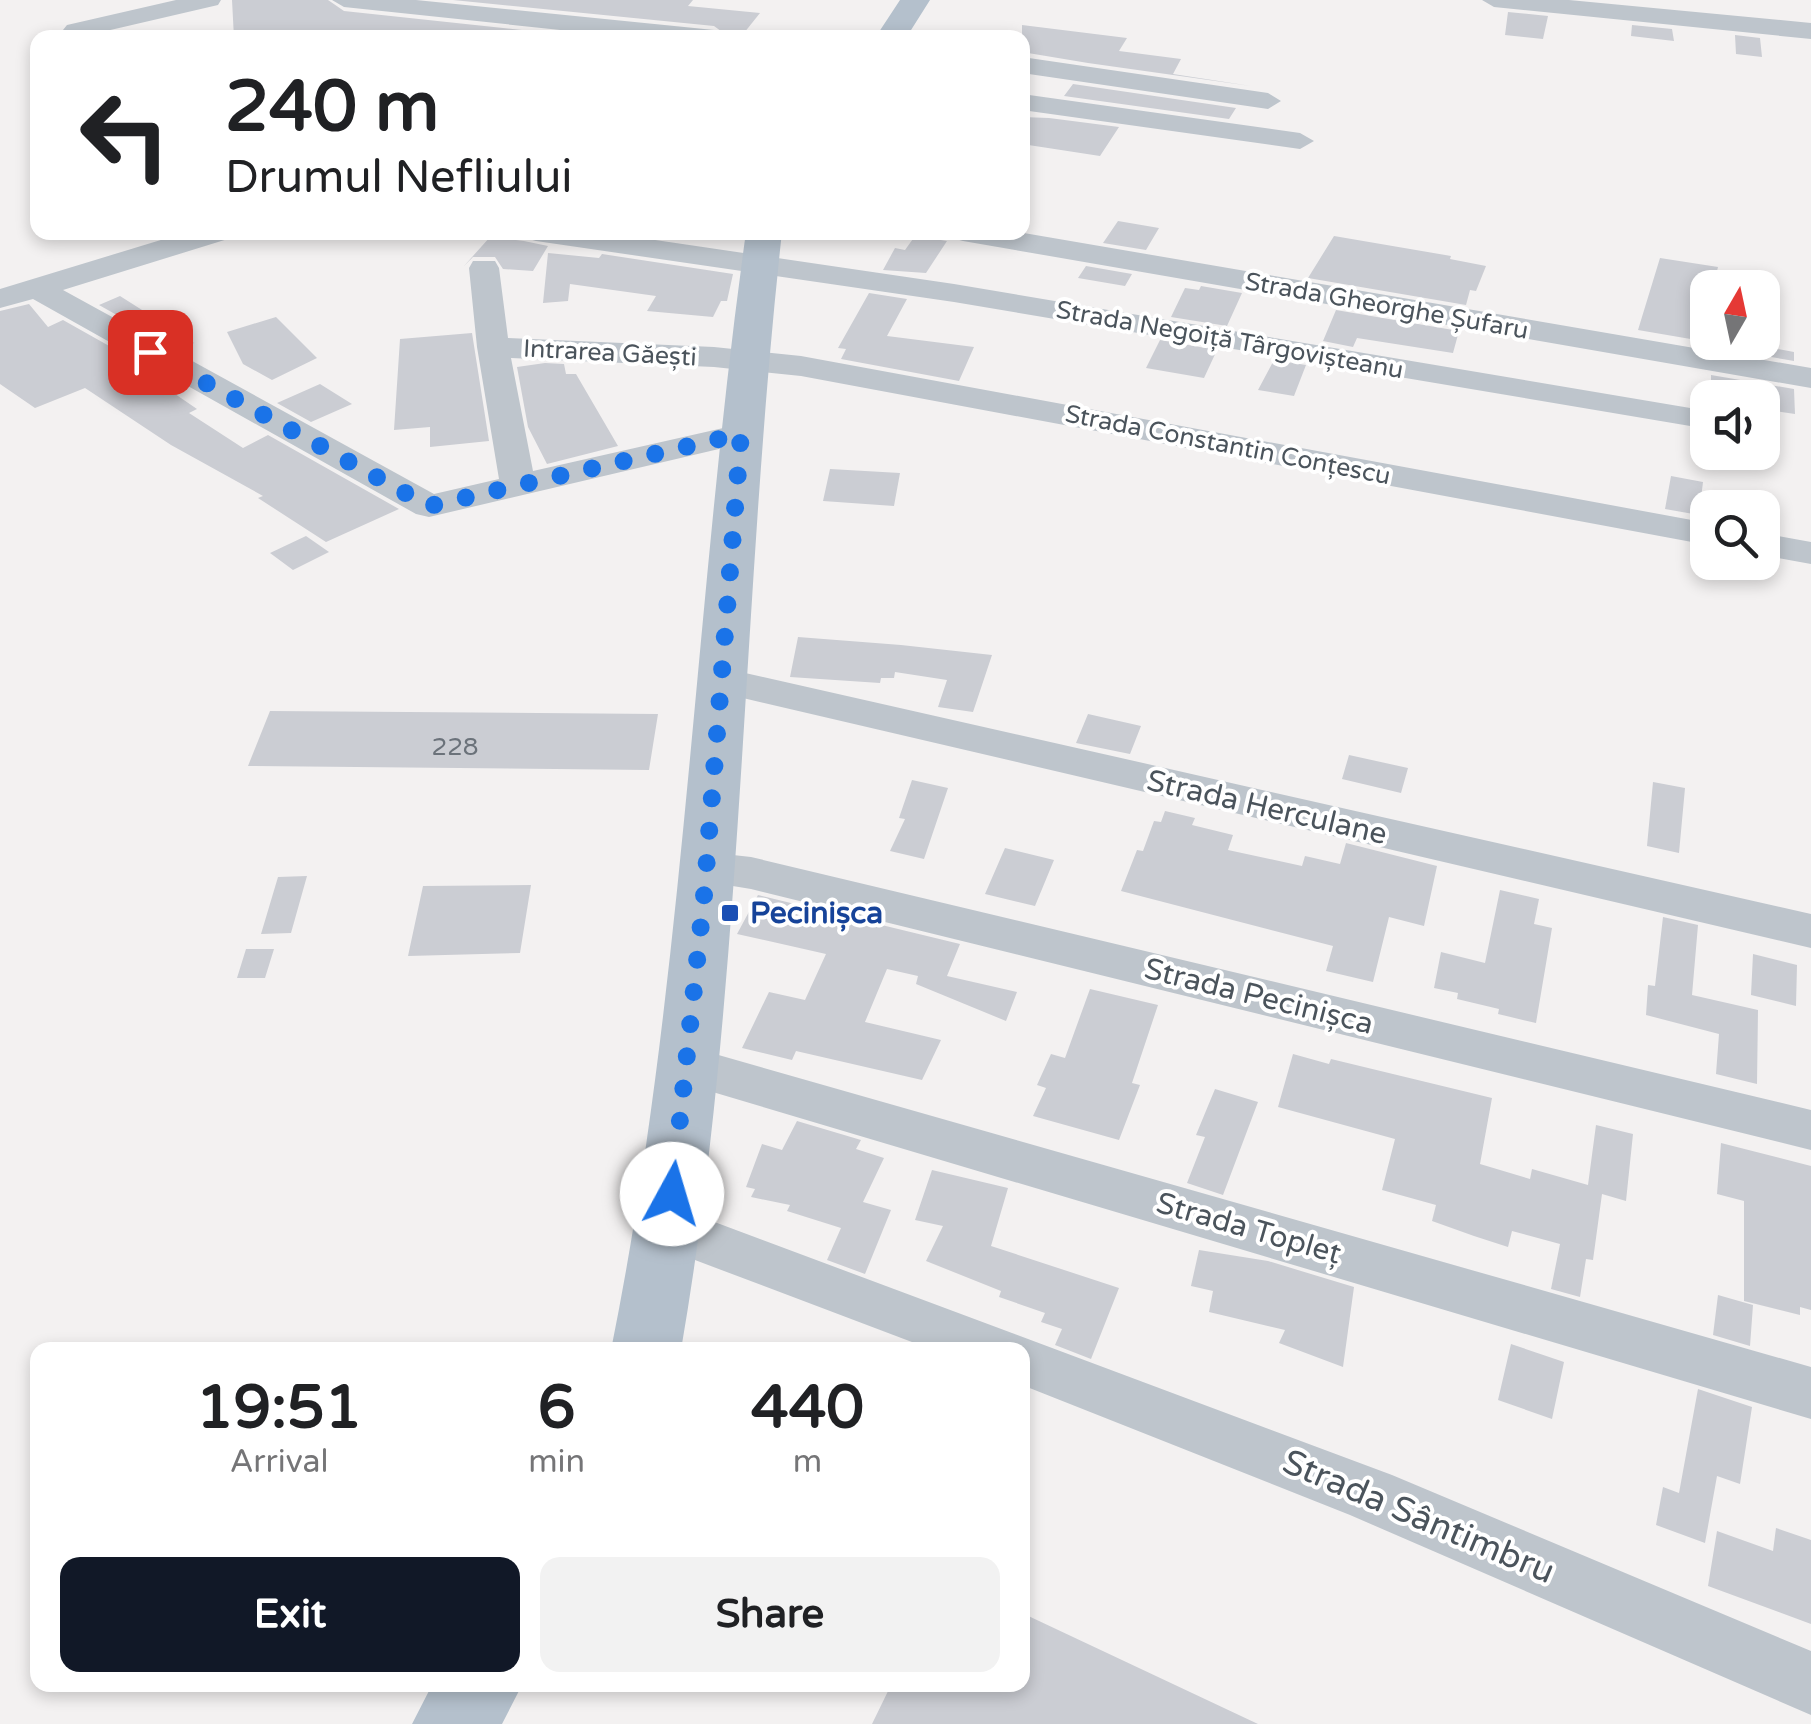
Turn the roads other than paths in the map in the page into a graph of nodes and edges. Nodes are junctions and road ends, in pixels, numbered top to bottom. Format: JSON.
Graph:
{"nodes":[{"id":1,"x":915,"y":0,"type":"edge"},
{"id":2,"x":1494,"y":0,"type":"edge"},
{"id":3,"x":208,"y":6,"type":"edge"},
{"id":4,"x":341,"y":6,"type":"edge"},
{"id":5,"x":1730,"y":12,"type":"edge"},
{"id":6,"x":76,"y":30,"type":"dead end"},
{"id":7,"x":621,"y":30,"type":"edge"},
{"id":8,"x":895,"y":30,"type":"edge"},
{"id":9,"x":1811,"y":32,"type":"edge"},
{"id":10,"x":1030,"y":66,"type":"edge"},
{"id":11,"x":1268,"y":101,"type":"dead end"},
{"id":12,"x":1030,"y":103,"type":"edge"},
{"id":13,"x":1300,"y":141,"type":"dead end"},
{"id":14,"x":194,"y":240,"type":"edge"},
{"id":15,"x":648,"y":240,"type":"edge"},
{"id":16,"x":1009,"y":240,"type":"edge"},
{"id":17,"x":761,"y":248,"type":"edge"},
{"id":18,"x":484,"y":268,"type":"dead end"},
{"id":19,"x":36,"y":288,"type":"junction"},
{"id":20,"x":0,"y":299,"type":"edge"},
{"id":21,"x":494,"y":347,"type":"junction"},
{"id":22,"x":748,"y":360,"type":"junction"},
{"id":23,"x":1811,"y":378,"type":"edge"},
{"id":24,"x":1690,"y":418,"type":"edge"},
{"id":25,"x":741,"y":434,"type":"junction"},
{"id":26,"x":518,"y":486,"type":"junction"},
{"id":27,"x":1690,"y":531,"type":"edge"},
{"id":28,"x":1780,"y":548,"type":"edge"},
{"id":29,"x":1811,"y":554,"type":"edge"},
{"id":30,"x":723,"y":681,"type":"junction"},
{"id":31,"x":706,"y":868,"type":"junction"},
{"id":32,"x":1811,"y":931,"type":"edge"},
{"id":33,"x":687,"y":1065,"type":"junction"},
{"id":34,"x":1811,"y":1130,"type":"edge"},
{"id":35,"x":669,"y":1227,"type":"junction"},
{"id":36,"x":647,"y":1342,"type":"edge"},
{"id":37,"x":978,"y":1342,"type":"edge"},
{"id":38,"x":1030,"y":1362,"type":"edge"},
{"id":39,"x":1811,"y":1393,"type":"edge"},
{"id":40,"x":1811,"y":1683,"type":"edge"},
{"id":41,"x":477,"y":1692,"type":"edge"},
{"id":42,"x":452,"y":1724,"type":"edge"}],
"edges":[{"from":1,"to":8,"type":"main road"},
{"from":2,"to":5,"type":"street"},
{"from":3,"to":6,"type":"street"},
{"from":4,"to":7,"type":"street"},
{"from":5,"to":9,"type":"street"},
{"from":10,"to":11,"type":"street"},
{"from":12,"to":13,"type":"street"},
{"from":14,"to":19,"type":"street"},
{"from":15,"to":17,"type":"street","name":"Strada Negoiță Târgovișteanu"},
{"from":16,"to":23,"type":"street","name":"Strada Gheorghe Șufaru"},
{"from":17,"to":22,"type":"main road"},
{"from":17,"to":24,"type":"street","name":"Strada Negoiță Târgovișteanu"},
{"from":18,"to":21,"type":"street"},
{"from":19,"to":20,"type":"street"},
{"from":19,"to":26,"type":"street"},
{"from":21,"to":22,"type":"street","name":"Intrarea Găești"},
{"from":21,"to":26,"type":"street","name":"Intrarea Găești"},
{"from":22,"to":25,"type":"main road"},
{"from":22,"to":27,"type":"street","name":"Strada Constantin Conțescu"},
{"from":25,"to":26,"type":"street"},
{"from":25,"to":30,"type":"main road"},
{"from":28,"to":29,"type":"street"},
{"from":30,"to":31,"type":"main road"},
{"from":30,"to":32,"type":"street","name":"Strada Herculane"},
{"from":31,"to":33,"type":"main road"},
{"from":31,"to":34,"type":"street","name":"Strada Pecinișca"},
{"from":33,"to":35,"type":"main road"},
{"from":33,"to":39,"type":"street","name":"Strada Topleț"},
{"from":35,"to":36,"type":"main road"},
{"from":35,"to":37,"type":"street"},
{"from":38,"to":40,"type":"street","name":"Strada Sântimbru"},
{"from":41,"to":42,"type":"main road"}]}
